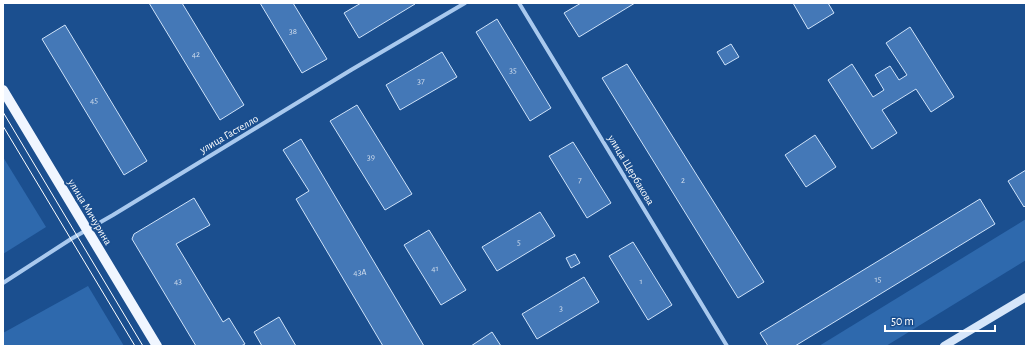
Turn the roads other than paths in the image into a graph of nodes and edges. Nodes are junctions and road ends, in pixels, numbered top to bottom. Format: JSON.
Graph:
{"nodes":[{"id":1,"x":465,"y":3,"type":"edge"},
{"id":2,"x":519,"y":3,"type":"edge"},
{"id":3,"x":3,"y":90,"type":"edge"},
{"id":4,"x":86,"y":230,"type":"junction"},
{"id":5,"x":3,"y":283,"type":"edge"},
{"id":6,"x":1026,"y":297,"type":"edge"},
{"id":7,"x":157,"y":346,"type":"edge"},
{"id":8,"x":727,"y":346,"type":"edge"},
{"id":9,"x":944,"y":346,"type":"edge"}],
"edges":[{"from":1,"to":4,"type":"street","name":"улица Гастелло"},
{"from":2,"to":8,"type":"street","name":"улица Щербакова"},
{"from":3,"to":4,"type":"main road","name":"улица Мичурина"},
{"from":4,"to":5,"type":"street","name":"улица Гастелло"},
{"from":4,"to":7,"type":"main road","name":"улица Мичурина"},
{"from":6,"to":9,"type":"main road"}]}
